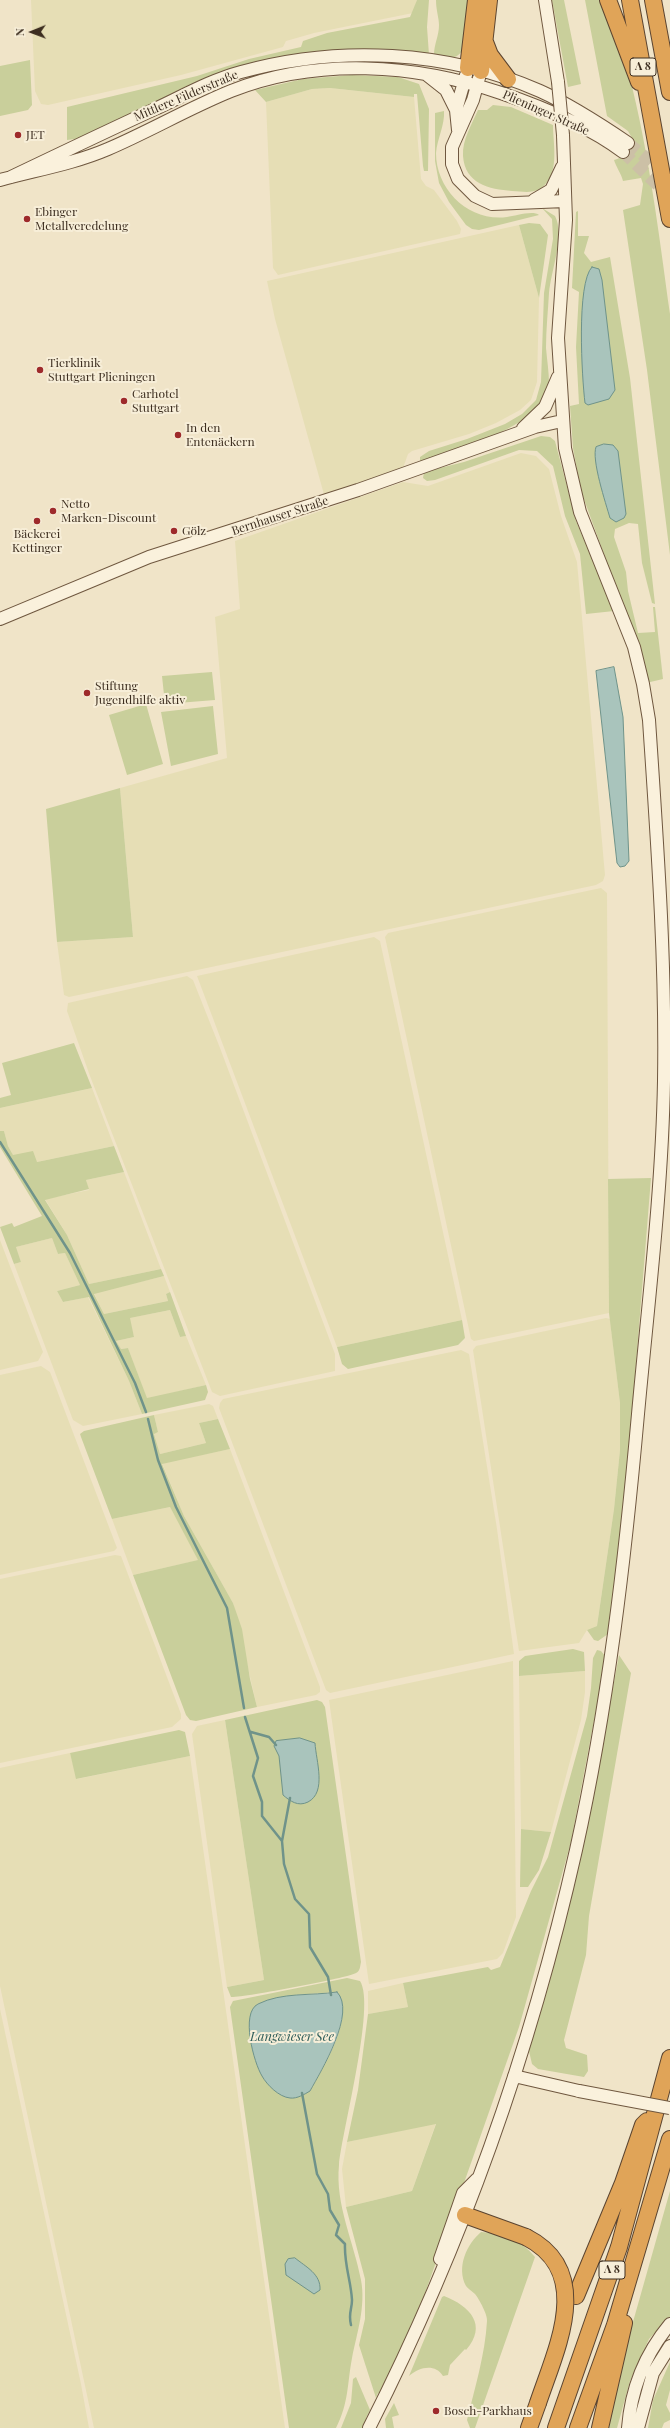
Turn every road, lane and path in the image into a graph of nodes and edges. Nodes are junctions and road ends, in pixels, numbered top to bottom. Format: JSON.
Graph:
{"nodes":[{"id":1,"x":476,"y":0,"type":"edge"},
{"id":2,"x":489,"y":0,"type":"edge"},
{"id":3,"x":545,"y":0,"type":"edge"},
{"id":4,"x":608,"y":0,"type":"edge"},
{"id":5,"x":630,"y":0,"type":"edge"},
{"id":6,"x":653,"y":0,"type":"edge"},
{"id":7,"x":485,"y":42,"type":"junction"},
{"id":8,"x":424,"y":73,"type":"junction"},
{"id":9,"x":473,"y":76,"type":"junction"},
{"id":10,"x":508,"y":79,"type":"junction"},
{"id":11,"x":670,"y":92,"type":"edge"},
{"id":12,"x":651,"y":107,"type":"junction"},
{"id":13,"x":456,"y":110,"type":"junction"},
{"id":14,"x":458,"y":130,"type":"junction"},
{"id":15,"x":564,"y":162,"type":"junction"},
{"id":16,"x":5,"y":178,"type":"edge"},
{"id":17,"x":533,"y":201,"type":"junction"},
{"id":18,"x":565,"y":201,"type":"junction"},
{"id":19,"x":670,"y":219,"type":"edge"},
{"id":20,"x":559,"y":374,"type":"junction"},
{"id":21,"x":562,"y":421,"type":"junction"},
{"id":22,"x":517,"y":433,"type":"junction"},
{"id":23,"x":0,"y":619,"type":"edge"},
{"id":24,"x":670,"y":2058,"type":"edge"},
{"id":25,"x":514,"y":2076,"type":"junction"},
{"id":26,"x":664,"y":2109,"type":"edge"},
{"id":27,"x":670,"y":2139,"type":"edge"},
{"id":28,"x":480,"y":2175,"type":"junction"},
{"id":29,"x":465,"y":2215,"type":"junction"},
{"id":30,"x":432,"y":2294,"type":"junction"},
{"id":31,"x":576,"y":2296,"type":"dead end"},
{"id":32,"x":622,"y":2301,"type":"junction"},
{"id":33,"x":670,"y":2324,"type":"edge"},
{"id":34,"x":670,"y":2346,"type":"edge"},
{"id":35,"x":646,"y":2392,"type":"junction"},
{"id":36,"x":632,"y":2397,"type":"junction"},
{"id":37,"x":369,"y":2428,"type":"edge"},
{"id":38,"x":529,"y":2428,"type":"edge"},
{"id":39,"x":556,"y":2428,"type":"edge"},
{"id":40,"x":578,"y":2428,"type":"edge"},
{"id":41,"x":600,"y":2428,"type":"edge"},
{"id":42,"x":622,"y":2428,"type":"edge"},
{"id":43,"x":628,"y":2428,"type":"edge"},
{"id":44,"x":638,"y":2428,"type":"edge"},
{"id":45,"x":644,"y":2428,"type":"edge"}],
"edges":[{"from":1,"to":9,"type":"highway"},
{"from":2,"to":7,"type":"highway"},
{"from":3,"to":15,"type":"main road","bridge":true},
{"from":4,"to":12,"type":"highway"},
{"from":5,"to":12,"type":"highway","number":"A 8"},
{"from":6,"to":11,"type":"highway","number":"A 8"},
{"from":7,"to":9,"type":"highway"},
{"from":7,"to":10,"type":"highway"},
{"from":8,"to":9,"type":"main road","name":"Mittlere Filderstraße"},
{"from":8,"to":13,"type":"main road"},
{"from":8,"to":16,"type":"main road","name":"Mittlere Filderstraße"},
{"from":9,"to":10,"type":"main road","name":"Plieninger Straße"},
{"from":9,"to":10,"type":"main road","name":"Plieninger Straße"},
{"from":9,"to":13,"type":"main road"},
{"from":9,"to":14,"type":"main road"},
{"from":9,"to":16,"type":"main road","name":"Mittlere Filderstraße"},
{"from":12,"to":19,"type":"highway","number":"A 8"},
{"from":13,"to":14,"type":"main road"},
{"from":14,"to":17,"type":"main road"},
{"from":15,"to":17,"type":"main road"},
{"from":15,"to":18,"type":"main road"},
{"from":17,"to":18,"type":"main road"},
{"from":18,"to":20,"type":"main road"},
{"from":20,"to":21,"type":"main road"},
{"from":20,"to":22,"type":"main road"},
{"from":21,"to":22,"type":"main road","name":"Bernhauser Straße"},
{"from":21,"to":25,"type":"main road"},
{"from":22,"to":23,"type":"main road","name":"Bernhauser Straße"},
{"from":24,"to":26,"type":"highway","number":"A 8"},
{"from":25,"to":26,"type":"main road","bridge":true},
{"from":25,"to":28,"type":"main road"},
{"from":26,"to":31,"type":"highway"},
{"from":26,"to":39,"type":"highway","number":"A 8"},
{"from":27,"to":32,"type":"highway","number":"A 8"},
{"from":28,"to":29,"type":"main road"},
{"from":28,"to":30,"type":"main road"},
{"from":29,"to":30,"type":"main road"},
{"from":29,"to":38,"type":"highway","bridge":true},
{"from":30,"to":37,"type":"main road"},
{"from":32,"to":40,"type":"highway","number":"A 8"},
{"from":32,"to":41,"type":"highway"},
{"from":33,"to":36,"type":"main road"},
{"from":34,"to":35,"type":"main road"},
{"from":35,"to":44,"type":"main road"},
{"from":35,"to":45,"type":"main road"},
{"from":36,"to":42,"type":"main road"},
{"from":36,"to":43,"type":"main road"}]}
